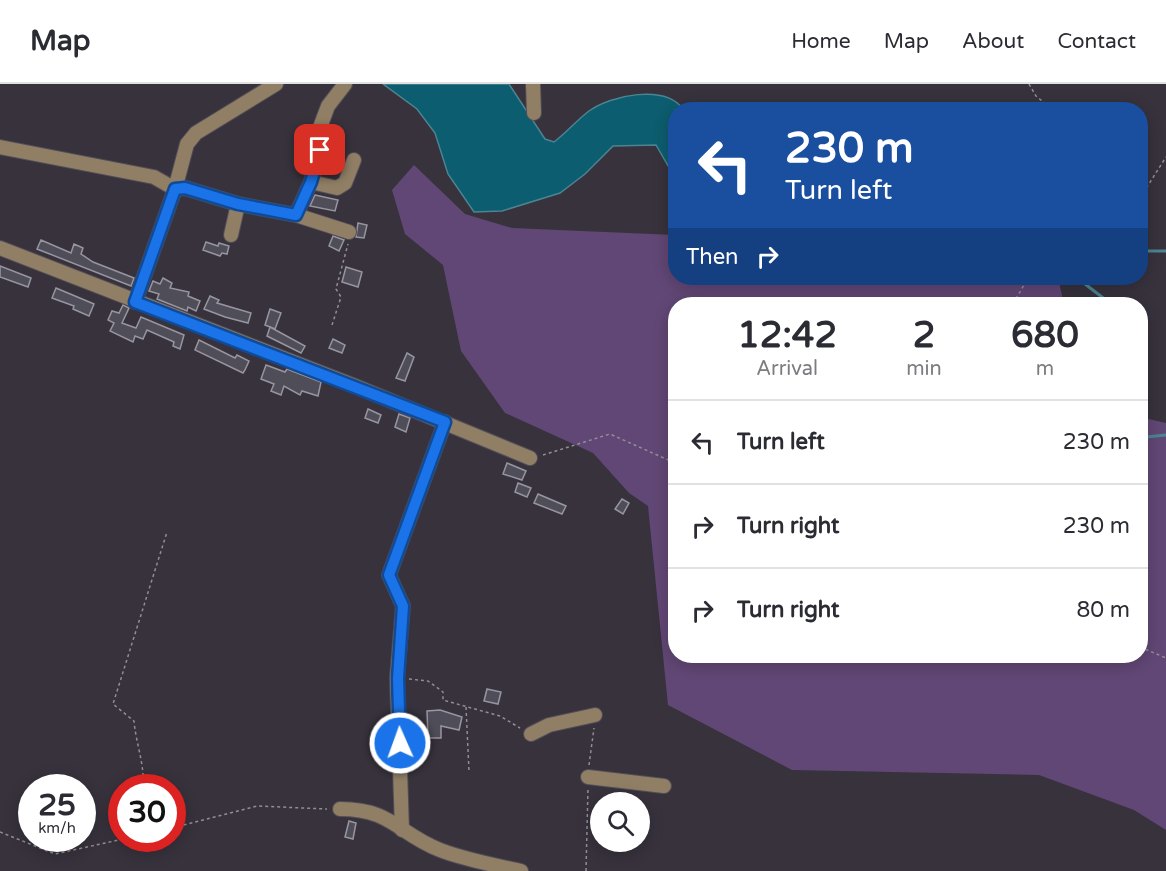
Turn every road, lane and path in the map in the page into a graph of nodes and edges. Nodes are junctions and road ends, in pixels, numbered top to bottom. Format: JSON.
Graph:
{"nodes":[{"id":1,"x":276,"y":84,"type":"edge"},
{"id":2,"x":345,"y":84,"type":"edge"},
{"id":3,"x":533,"y":84,"type":"edge"},
{"id":4,"x":1029,"y":84,"type":"edge"},
{"id":5,"x":1043,"y":102,"type":"edge"},
{"id":6,"x":534,"y":113,"type":"dead end"},
{"id":7,"x":0,"y":147,"type":"edge"},
{"id":8,"x":1166,"y":157,"type":"edge"},
{"id":9,"x":354,"y":160,"type":"dead end"},
{"id":10,"x":311,"y":182,"type":"junction"},
{"id":11,"x":1148,"y":187,"type":"edge"},
{"id":12,"x":175,"y":189,"type":"junction"},
{"id":13,"x":238,"y":204,"type":"junction"},
{"id":14,"x":296,"y":215,"type":"junction"},
{"id":15,"x":349,"y":232,"type":"joint"},
{"id":16,"x":231,"y":235,"type":"dead end"},
{"id":17,"x":0,"y":248,"type":"edge"},
{"id":18,"x":135,"y":302,"type":"junction"},
{"id":19,"x":332,"y":325,"type":"dead end"},
{"id":20,"x":445,"y":422,"type":"junction"},
{"id":21,"x":530,"y":458,"type":"joint"},
{"id":22,"x":668,"y":460,"type":"edge"},
{"id":23,"x":167,"y":532,"type":"dead end"},
{"id":24,"x":1148,"y":650,"type":"edge"},
{"id":25,"x":1166,"y":658,"type":"edge"},
{"id":26,"x":398,"y":678,"type":"junction"},
{"id":27,"x":466,"y":706,"type":"junction"},
{"id":28,"x":595,"y":715,"type":"joint"},
{"id":29,"x":531,"y":734,"type":"joint"},
{"id":30,"x":469,"y":771,"type":"dead end"},
{"id":31,"x":144,"y":774,"type":"edge"},
{"id":32,"x":588,"y":777,"type":"junction"},
{"id":33,"x":664,"y":786,"type":"dead end"},
{"id":34,"x":340,"y":809,"type":"joint"},
{"id":35,"x":186,"y":824,"type":"edge"},
{"id":36,"x":402,"y":830,"type":"junction"},
{"id":37,"x":0,"y":832,"type":"edge"},
{"id":38,"x":108,"y":842,"type":"edge"},
{"id":39,"x":492,"y":868,"type":"edge"},
{"id":40,"x":521,"y":871,"type":"edge"},
{"id":41,"x":586,"y":871,"type":"edge"}],
"edges":[{"from":1,"to":12,"type":"street"},
{"from":2,"to":10,"type":"street"},
{"from":3,"to":6,"type":"street"},
{"from":4,"to":5,"type":"path"},
{"from":7,"to":12,"type":"street"},
{"from":8,"to":11,"type":"path"},
{"from":9,"to":10,"type":"street"},
{"from":10,"to":14,"type":"street"},
{"from":12,"to":13,"type":"street"},
{"from":12,"to":18,"type":"street"},
{"from":13,"to":14,"type":"street"},
{"from":13,"to":16,"type":"street"},
{"from":14,"to":15,"type":"street"},
{"from":15,"to":19,"type":"path"},
{"from":17,"to":18,"type":"street"},
{"from":18,"to":20,"type":"street"},
{"from":20,"to":21,"type":"street"},
{"from":20,"to":26,"type":"street"},
{"from":21,"to":22,"type":"path"},
{"from":23,"to":31,"type":"path"},
{"from":24,"to":25,"type":"path"},
{"from":26,"to":27,"type":"path"},
{"from":26,"to":36,"type":"street"},
{"from":27,"to":29,"type":"path"},
{"from":27,"to":30,"type":"path"},
{"from":28,"to":29,"type":"street"},
{"from":28,"to":32,"type":"path"},
{"from":32,"to":33,"type":"street"},
{"from":32,"to":41,"type":"path"},
{"from":34,"to":35,"type":"path"},
{"from":34,"to":36,"type":"street"},
{"from":36,"to":39,"type":"street"},
{"from":37,"to":38,"type":"path"},
{"from":39,"to":40,"type":"street"}]}
